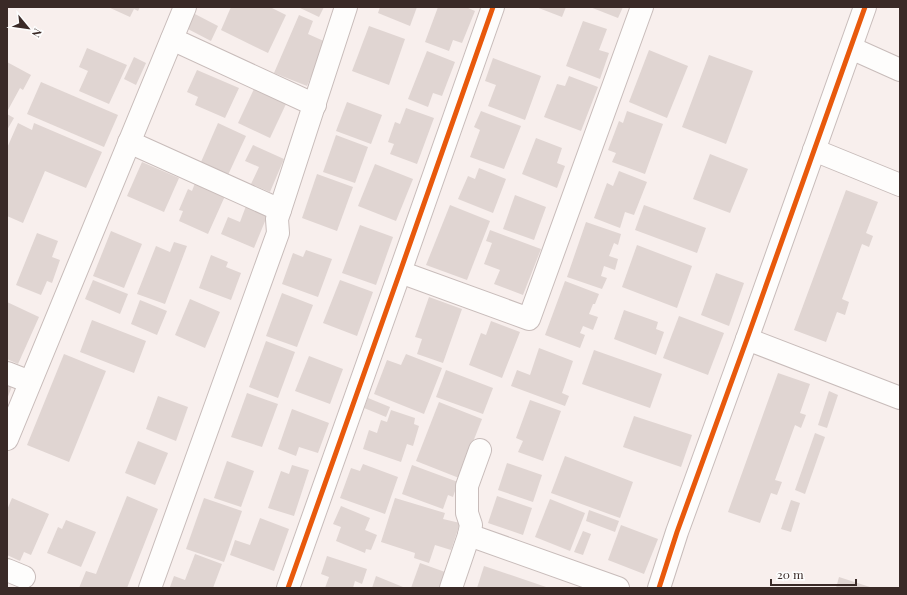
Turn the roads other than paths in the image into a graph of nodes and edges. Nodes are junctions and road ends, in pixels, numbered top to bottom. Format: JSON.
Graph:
{"nodes":[{"id":1,"x":185,"y":7,"type":"edge"},
{"id":2,"x":346,"y":7,"type":"edge"},
{"id":3,"x":493,"y":7,"type":"edge"},
{"id":4,"x":642,"y":7,"type":"edge"},
{"id":5,"x":866,"y":7,"type":"edge"},
{"id":6,"x":172,"y":39,"type":"junction"},
{"id":7,"x":851,"y":48,"type":"junction"},
{"id":8,"x":900,"y":70,"type":"edge"},
{"id":9,"x":315,"y":105,"type":"junction"},
{"id":10,"x":128,"y":142,"type":"junction"},
{"id":11,"x":814,"y":150,"type":"junction"},
{"id":12,"x":900,"y":185,"type":"edge"},
{"id":13,"x":280,"y":210,"type":"junction"},
{"id":14,"x":400,"y":272,"type":"junction"},
{"id":15,"x":747,"y":339,"type":"junction"},
{"id":16,"x":7,"y":373,"type":"edge"},
{"id":17,"x":30,"y":382,"type":"junction"},
{"id":18,"x":900,"y":398,"type":"edge"},
{"id":19,"x":7,"y":439,"type":"edge"},
{"id":20,"x":480,"y":450,"type":"dead end"},
{"id":21,"x":469,"y":535,"type":"junction"},
{"id":22,"x":150,"y":588,"type":"edge"},
{"id":23,"x":288,"y":588,"type":"edge"},
{"id":24,"x":451,"y":588,"type":"edge"},
{"id":25,"x":618,"y":588,"type":"edge"},
{"id":26,"x":659,"y":588,"type":"edge"}],
"edges":[{"from":1,"to":6,"type":"street"},
{"from":2,"to":9,"type":"street"},
{"from":3,"to":14,"type":"street"},
{"from":4,"to":14,"type":"street"},
{"from":5,"to":7,"type":"street"},
{"from":6,"to":9,"type":"street"},
{"from":6,"to":10,"type":"street"},
{"from":7,"to":8,"type":"street"},
{"from":7,"to":11,"type":"street"},
{"from":9,"to":13,"type":"street"},
{"from":10,"to":13,"type":"street"},
{"from":10,"to":17,"type":"street"},
{"from":11,"to":12,"type":"street"},
{"from":11,"to":15,"type":"street"},
{"from":13,"to":22,"type":"street"},
{"from":14,"to":23,"type":"street"},
{"from":15,"to":18,"type":"street"},
{"from":15,"to":26,"type":"street"},
{"from":16,"to":17,"type":"street"},
{"from":17,"to":19,"type":"street"},
{"from":20,"to":21,"type":"street"},
{"from":21,"to":24,"type":"street"},
{"from":21,"to":25,"type":"street"}]}
